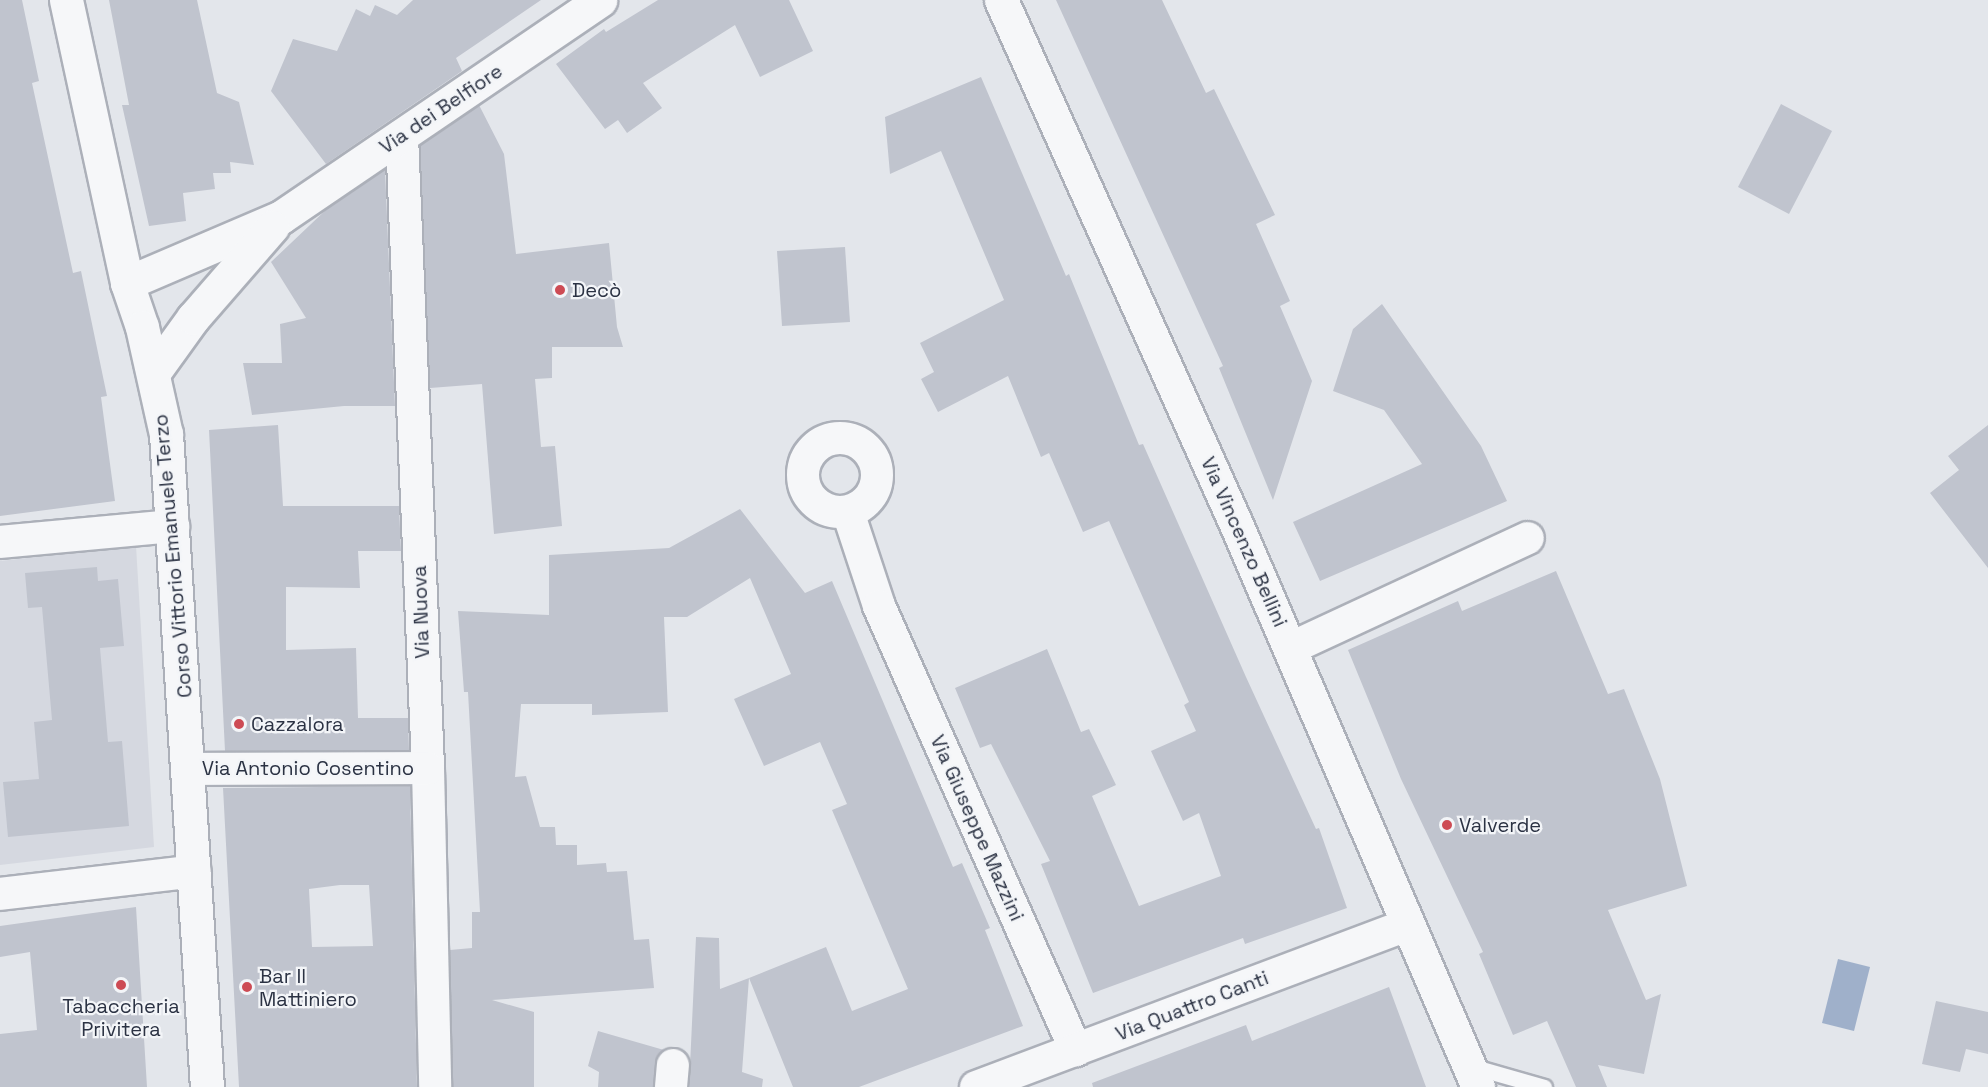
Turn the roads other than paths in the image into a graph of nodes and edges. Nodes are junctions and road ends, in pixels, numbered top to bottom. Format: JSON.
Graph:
{"nodes":[{"id":1,"x":66,"y":0,"type":"edge"},
{"id":2,"x":600,"y":0,"type":"edge"},
{"id":3,"x":1001,"y":0,"type":"edge"},
{"id":4,"x":402,"y":136,"type":"junction"},
{"id":5,"x":281,"y":217,"type":"junction"},
{"id":6,"x":128,"y":283,"type":"junction"},
{"id":7,"x":154,"y":372,"type":"junction"},
{"id":8,"x":848,"y":512,"type":"dead end"},
{"id":9,"x":173,"y":526,"type":"junction"},
{"id":10,"x":1528,"y":538,"type":"dead end"},
{"id":11,"x":0,"y":542,"type":"edge"},
{"id":12,"x":1291,"y":648,"type":"junction"},
{"id":13,"x":428,"y":768,"type":"junction"},
{"id":14,"x":188,"y":769,"type":"junction"},
{"id":15,"x":195,"y":871,"type":"junction"},
{"id":16,"x":0,"y":894,"type":"edge"},
{"id":17,"x":1407,"y":925,"type":"junction"},
{"id":18,"x":1076,"y":1050,"type":"junction"},
{"id":19,"x":1473,"y":1076,"type":"edge"},
{"id":20,"x":207,"y":1087,"type":"edge"},
{"id":21,"x":435,"y":1087,"type":"edge"},
{"id":22,"x":976,"y":1087,"type":"edge"},
{"id":23,"x":1544,"y":1087,"type":"edge"}],
"edges":[{"from":1,"to":6,"type":"street","name":"Corso Vittorio Emanuele Terzo"},
{"from":2,"to":4,"type":"street","name":"Via dei Belfiore"},
{"from":3,"to":12,"type":"street","name":"Via Vincenzo Bellini"},
{"from":4,"to":5,"type":"street","name":"Via dei Belfiore"},
{"from":4,"to":13,"type":"street","name":"Via Nuova"},
{"from":5,"to":6,"type":"street"},
{"from":5,"to":7,"type":"street"},
{"from":6,"to":7,"type":"street","name":"Corso Vittorio Emanuele Terzo"},
{"from":7,"to":9,"type":"street","name":"Corso Vittorio Emanuele Terzo"},
{"from":8,"to":18,"type":"street","name":"Via Giuseppe Mazzini"},
{"from":9,"to":11,"type":"street"},
{"from":9,"to":14,"type":"street","name":"Corso Vittorio Emanuele Terzo"},
{"from":10,"to":12,"type":"street"},
{"from":12,"to":17,"type":"street","name":"Via Vincenzo Bellini"},
{"from":13,"to":14,"type":"street","name":"Via Antonio Cosentino"},
{"from":13,"to":21,"type":"street","name":"Via Nuova"},
{"from":14,"to":15,"type":"street","name":"Corso Vittorio Emanuele Terzo"},
{"from":15,"to":16,"type":"street"},
{"from":15,"to":20,"type":"street","name":"Corso Vittorio Emanuele Terzo"},
{"from":17,"to":18,"type":"street","name":"Via Quattro Canti"},
{"from":17,"to":19,"type":"street","name":"Via Vincenzo Bellini"},
{"from":18,"to":22,"type":"street","name":"Via Quattro Canti"},
{"from":19,"to":23,"type":"lane"}]}
